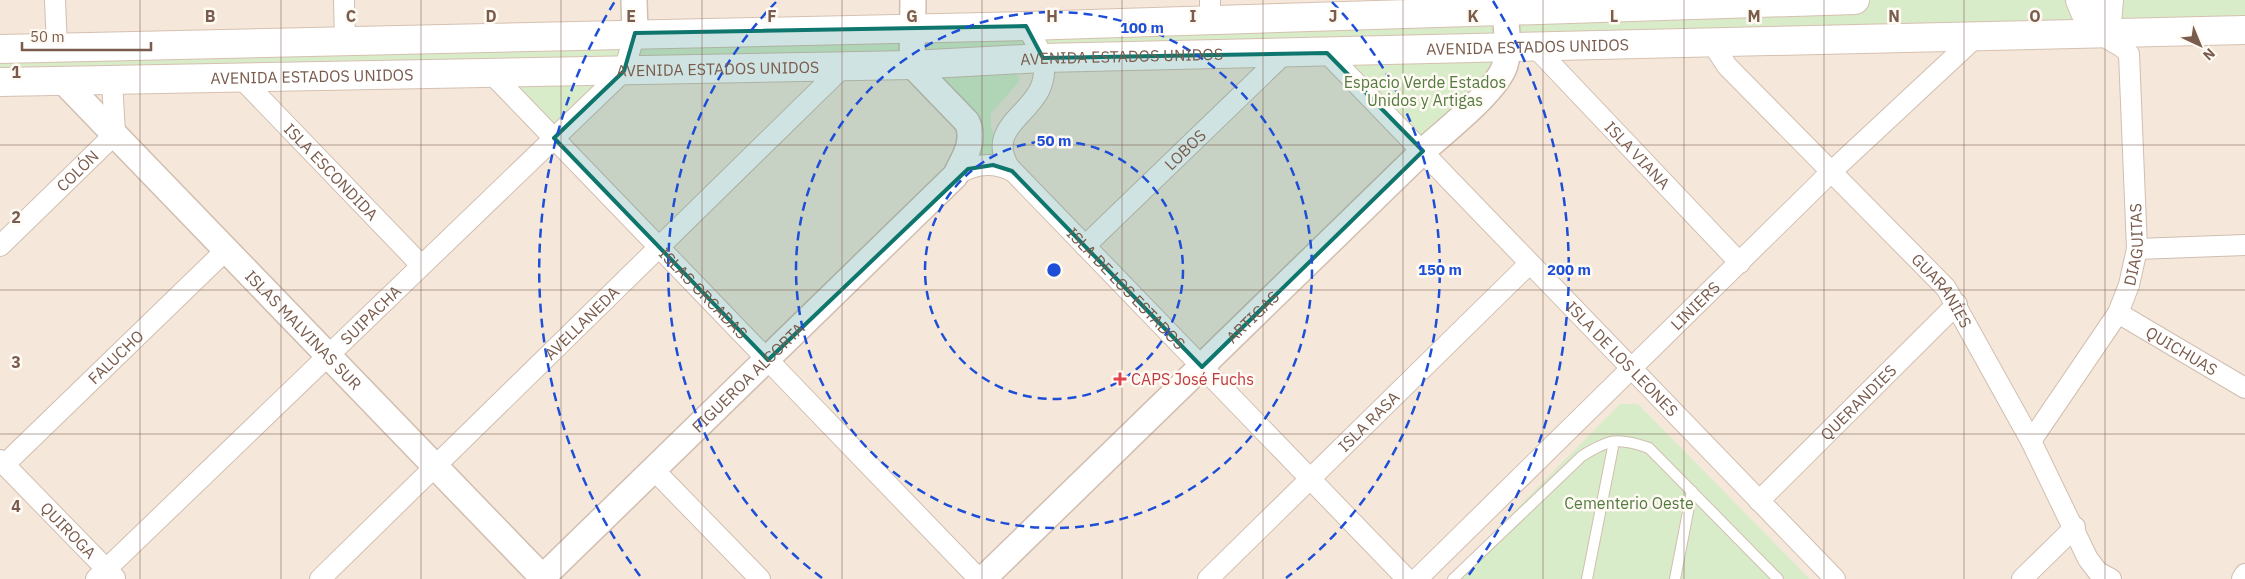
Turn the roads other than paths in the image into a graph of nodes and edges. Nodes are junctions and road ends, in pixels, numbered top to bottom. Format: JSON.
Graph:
{"nodes":[{"id":1,"x":55,"y":0,"type":"edge"},
{"id":2,"x":344,"y":0,"type":"edge"},
{"id":3,"x":634,"y":0,"type":"edge"},
{"id":4,"x":913,"y":0,"type":"edge"},
{"id":5,"x":1855,"y":0,"type":"edge"},
{"id":6,"x":2080,"y":0,"type":"edge"},
{"id":7,"x":2109,"y":0,"type":"edge"},
{"id":8,"x":1783,"y":1,"type":"edge"},
{"id":9,"x":1504,"y":5,"type":"edge"},
{"id":10,"x":1210,"y":10,"type":"edge"},
{"id":11,"x":1026,"y":26,"type":"junction"},
{"id":12,"x":913,"y":29,"type":"junction"},
{"id":13,"x":2245,"y":30,"type":"edge"},
{"id":14,"x":635,"y":33,"type":"junction"},
{"id":15,"x":2101,"y":33,"type":"junction"},
{"id":16,"x":1976,"y":36,"type":"junction"},
{"id":17,"x":345,"y":41,"type":"junction"},
{"id":18,"x":1712,"y":43,"type":"junction"},
{"id":19,"x":1535,"y":47,"type":"junction"},
{"id":20,"x":57,"y":48,"type":"junction"},
{"id":21,"x":1507,"y":48,"type":"junction"},
{"id":22,"x":0,"y":49,"type":"edge"},
{"id":23,"x":1285,"y":53,"type":"junction"},
{"id":24,"x":1326,"y":53,"type":"junction"},
{"id":25,"x":1043,"y":58,"type":"junction"},
{"id":26,"x":912,"y":65,"type":"junction"},
{"id":27,"x":843,"y":67,"type":"junction"},
{"id":28,"x":624,"y":71,"type":"junction"},
{"id":29,"x":491,"y":73,"type":"junction"},
{"id":30,"x":242,"y":78,"type":"junction"},
{"id":31,"x":112,"y":80,"type":"junction"},
{"id":32,"x":63,"y":81,"type":"junction"},
{"id":33,"x":0,"y":82,"type":"edge"},
{"id":34,"x":115,"y":134,"type":"junction"},
{"id":35,"x":554,"y":138,"type":"junction"},
{"id":36,"x":1423,"y":151,"type":"junction"},
{"id":37,"x":1012,"y":171,"type":"junction"},
{"id":38,"x":1831,"y":172,"type":"junction"},
{"id":39,"x":955,"y":176,"type":"junction"},
{"id":40,"x":2245,"y":245,"type":"edge"},
{"id":41,"x":0,"y":246,"type":"edge"},
{"id":42,"x":659,"y":246,"type":"junction"},
{"id":43,"x":1085,"y":246,"type":"junction"},
{"id":44,"x":2137,"y":249,"type":"junction"},
{"id":45,"x":226,"y":250,"type":"junction"},
{"id":46,"x":1740,"y":263,"type":"junction"},
{"id":47,"x":1529,"y":264,"type":"junction"},
{"id":48,"x":421,"y":265,"type":"junction"},
{"id":49,"x":1957,"y":304,"type":"junction"},
{"id":50,"x":2118,"y":313,"type":"junction"},
{"id":51,"x":328,"y":355,"type":"junction"},
{"id":52,"x":768,"y":360,"type":"junction"},
{"id":53,"x":1202,"y":367,"type":"junction"},
{"id":54,"x":1630,"y":369,"type":"junction"},
{"id":55,"x":2245,"y":388,"type":"edge"},
{"id":56,"x":2032,"y":441,"type":"junction"},
{"id":57,"x":1614,"y":442,"type":"junction"},
{"id":58,"x":2,"y":462,"type":"edge"},
{"id":59,"x":435,"y":466,"type":"junction"},
{"id":60,"x":654,"y":470,"type":"junction"},
{"id":61,"x":1310,"y":479,"type":"junction"},
{"id":62,"x":1692,"y":491,"type":"junction"},
{"id":63,"x":1759,"y":501,"type":"junction"},
{"id":64,"x":2075,"y":527,"type":"junction"},
{"id":65,"x":2245,"y":574,"type":"edge"},
{"id":66,"x":106,"y":576,"type":"edge"},
{"id":67,"x":542,"y":578,"type":"edge"},
{"id":68,"x":320,"y":579,"type":"edge"},
{"id":69,"x":760,"y":579,"type":"edge"},
{"id":70,"x":979,"y":579,"type":"edge"},
{"id":71,"x":983,"y":579,"type":"edge"},
{"id":72,"x":1208,"y":579,"type":"edge"},
{"id":73,"x":1407,"y":579,"type":"edge"},
{"id":74,"x":1417,"y":579,"type":"edge"},
{"id":75,"x":1453,"y":579,"type":"edge"},
{"id":76,"x":1587,"y":579,"type":"edge"},
{"id":77,"x":1676,"y":579,"type":"edge"},
{"id":78,"x":1778,"y":579,"type":"edge"},
{"id":79,"x":1835,"y":579,"type":"edge"},
{"id":80,"x":2022,"y":579,"type":"edge"},
{"id":81,"x":2111,"y":579,"type":"edge"},
{"id":82,"x":2242,"y":579,"type":"edge"}],
"edges":[{"from":1,"to":20,"type":"street"},
{"from":2,"to":17,"type":"street"},
{"from":3,"to":14,"type":"street"},
{"from":4,"to":12,"type":"street"},
{"from":5,"to":8,"type":"main road","name":"AVENIDA ESTADOS UNIDOS"},
{"from":6,"to":15,"type":"main road"},
{"from":7,"to":15,"type":"main road"},
{"from":8,"to":9,"type":"main road","name":"AVENIDA ESTADOS UNIDOS"},
{"from":9,"to":10,"type":"main road","name":"AVENIDA ESTADOS UNIDOS"},
{"from":9,"to":21,"type":"street","name":"ARTIGAS"},
{"from":10,"to":11,"type":"main road","name":"AVENIDA ESTADOS UNIDOS"},
{"from":11,"to":12,"type":"main road","name":"AVENIDA ESTADOS UNIDOS"},
{"from":11,"to":25,"type":"street"},
{"from":12,"to":14,"type":"main road","name":"AVENIDA ESTADOS UNIDOS"},
{"from":12,"to":26,"type":"street"},
{"from":13,"to":15,"type":"main road","name":"AVENIDA ESTADOS UNIDOS"},
{"from":14,"to":17,"type":"main road","name":"AVENIDA ESTADOS UNIDOS"},
{"from":14,"to":28,"type":"street"},
{"from":15,"to":16,"type":"main road","name":"AVENIDA ESTADOS UNIDOS"},
{"from":15,"to":44,"type":"street","name":"DIAGUITAS"},
{"from":16,"to":18,"type":"main road","name":"AVENIDA ESTADOS UNIDOS"},
{"from":16,"to":38,"type":"street","name":"LINIERS"},
{"from":17,"to":20,"type":"main road","name":"AVENIDA ESTADOS UNIDOS"},
{"from":18,"to":19,"type":"main road","name":"AVENIDA ESTADOS UNIDOS"},
{"from":18,"to":38,"type":"street","name":"GUARANÍES"},
{"from":19,"to":21,"type":"main road","name":"AVENIDA ESTADOS UNIDOS"},
{"from":19,"to":46,"type":"street","name":"ISLA VIANA"},
{"from":20,"to":22,"type":"main road","name":"AVENIDA ESTADOS UNIDOS"},
{"from":21,"to":24,"type":"main road","name":"AVENIDA ESTADOS UNIDOS"},
{"from":21,"to":36,"type":"street","name":"ARTIGAS"},
{"from":23,"to":24,"type":"main road","name":"AVENIDA ESTADOS UNIDOS"},
{"from":23,"to":25,"type":"main road","name":"AVENIDA ESTADOS UNIDOS"},
{"from":23,"to":43,"type":"street","name":"LOBOS"},
{"from":24,"to":36,"type":"street","name":"ISLA DE LOS LEONES"},
{"from":25,"to":26,"type":"main road","name":"AVENIDA ESTADOS UNIDOS"},
{"from":25,"to":37,"type":"street","name":"ISLA DE LOS ESTADOS"},
{"from":26,"to":27,"type":"main road","name":"AVENIDA ESTADOS UNIDOS"},
{"from":26,"to":39,"type":"street"},
{"from":27,"to":28,"type":"main road","name":"AVENIDA ESTADOS UNIDOS"},
{"from":27,"to":42,"type":"street","name":"AVELLANEDA"},
{"from":28,"to":29,"type":"main road","name":"AVENIDA ESTADOS UNIDOS"},
{"from":28,"to":35,"type":"street","name":"SUIPACHA"},
{"from":29,"to":30,"type":"main road","name":"AVENIDA ESTADOS UNIDOS"},
{"from":29,"to":35,"type":"street","name":"ISLAS ORCADAS"},
{"from":30,"to":31,"type":"main road","name":"AVENIDA ESTADOS UNIDOS"},
{"from":30,"to":48,"type":"street","name":"ISLA ESCONDIDA"},
{"from":31,"to":32,"type":"main road","name":"AVENIDA ESTADOS UNIDOS"},
{"from":31,"to":34,"type":"street"},
{"from":32,"to":33,"type":"main road","name":"AVENIDA ESTADOS UNIDOS"},
{"from":32,"to":34,"type":"street","name":"ISLAS MALVINAS SUR"},
{"from":34,"to":41,"type":"street","name":"COLÓN"},
{"from":34,"to":45,"type":"street","name":"ISLAS MALVINAS SUR"},
{"from":35,"to":42,"type":"street","name":"ISLAS ORCADAS"},
{"from":35,"to":48,"type":"street","name":"SUIPACHA"},
{"from":36,"to":47,"type":"street","name":"ISLA DE LOS LEONES"},
{"from":36,"to":53,"type":"street","name":"ARTIGAS"},
{"from":37,"to":39,"type":"street"},
{"from":37,"to":43,"type":"street","name":"ISLA DE LOS ESTADOS"},
{"from":38,"to":46,"type":"street","name":"LINIERS"},
{"from":38,"to":49,"type":"street","name":"GUARANÍES"},
{"from":39,"to":52,"type":"street","name":"FIGUEROA ALCORTA"},
{"from":40,"to":44,"type":"street"},
{"from":42,"to":52,"type":"street","name":"ISLAS ORCADAS"},
{"from":42,"to":59,"type":"street","name":"AVELLANEDA"},
{"from":43,"to":53,"type":"street","name":"ISLA DE LOS ESTADOS"},
{"from":44,"to":50,"type":"street","name":"DIAGUITAS"},
{"from":45,"to":51,"type":"street","name":"ISLAS MALVINAS SUR"},
{"from":45,"to":58,"type":"street","name":"FALUCHO"},
{"from":46,"to":54,"type":"street","name":"LINIERS"},
{"from":47,"to":54,"type":"street","name":"ISLA DE LOS LEONES"},
{"from":47,"to":61,"type":"street","name":"ISLA RASA"},
{"from":48,"to":51,"type":"street","name":"SUIPACHA"},
{"from":49,"to":56,"type":"street","name":"GUARANÍES"},
{"from":49,"to":63,"type":"street","name":"QUERANDIES"},
{"from":50,"to":55,"type":"street","name":"QUICHUAS"},
{"from":50,"to":56,"type":"street","name":"DIAGUITAS"},
{"from":51,"to":59,"type":"street","name":"ISLAS MALVINAS SUR"},
{"from":51,"to":66,"type":"street","name":"SUIPACHA"},
{"from":52,"to":60,"type":"street","name":"FIGUEROA ALCORTA"},
{"from":52,"to":70,"type":"street","name":"ISLAS ORCADAS"},
{"from":53,"to":61,"type":"street","name":"ISLA DE LOS ESTADOS"},
{"from":53,"to":71,"type":"street","name":"ARTIGAS"},
{"from":54,"to":63,"type":"street","name":"ISLA DE LOS LEONES"},
{"from":54,"to":74,"type":"street","name":"LINIERS"},
{"from":56,"to":64,"type":"street","name":"GUARANÍES"},
{"from":57,"to":62,"type":"lane"},
{"from":57,"to":75,"type":"lane"},
{"from":57,"to":76,"type":"lane"},
{"from":58,"to":66,"type":"street","name":"QUIROGA"},
{"from":59,"to":67,"type":"street","name":"ISLAS MALVINAS SUR"},
{"from":59,"to":68,"type":"street","name":"AVELLANEDA"},
{"from":60,"to":67,"type":"street","name":"FIGUEROA ALCORTA"},
{"from":60,"to":69,"type":"street"},
{"from":61,"to":72,"type":"street","name":"ISLA RASA"},
{"from":61,"to":73,"type":"street","name":"ISLA DE LOS ESTADOS"},
{"from":62,"to":77,"type":"lane"},
{"from":62,"to":78,"type":"lane"},
{"from":63,"to":79,"type":"street","name":"ISLA DE LOS LEONES"},
{"from":64,"to":80,"type":"street"},
{"from":64,"to":81,"type":"street","name":"GUARANÍES"},
{"from":65,"to":82,"type":"street"}]}
